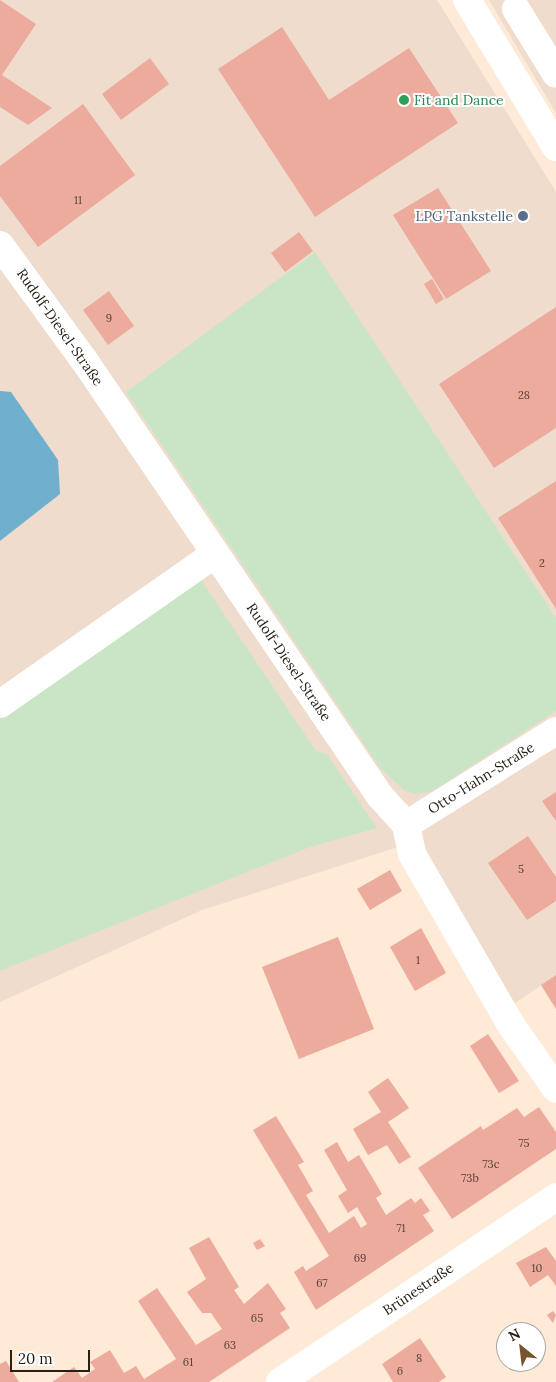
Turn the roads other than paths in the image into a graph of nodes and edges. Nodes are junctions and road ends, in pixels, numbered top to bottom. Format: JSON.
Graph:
{"nodes":[{"id":1,"x":467,"y":0,"type":"edge"},
{"id":2,"x":522,"y":5,"type":"edge"},
{"id":3,"x":489,"y":33,"type":"junction"},
{"id":4,"x":556,"y":74,"type":"edge"},
{"id":5,"x":556,"y":147,"type":"edge"},
{"id":6,"x":0,"y":245,"type":"edge"},
{"id":7,"x":215,"y":554,"type":"junction"},
{"id":8,"x":0,"y":704,"type":"edge"},
{"id":9,"x":556,"y":731,"type":"edge"},
{"id":10,"x":406,"y":824,"type":"junction"},
{"id":11,"x":556,"y":1089,"type":"edge"},
{"id":12,"x":556,"y":1197,"type":"edge"},
{"id":13,"x":280,"y":1382,"type":"edge"}],
"edges":[{"from":1,"to":3,"type":"street"},
{"from":2,"to":3,"type":"street"},
{"from":2,"to":4,"type":"street"},
{"from":3,"to":5,"type":"street"},
{"from":6,"to":7,"type":"street","name":"Rudolf-Diesel-Straße"},
{"from":7,"to":8,"type":"street"},
{"from":7,"to":10,"type":"street","name":"Rudolf-Diesel-Straße"},
{"from":9,"to":10,"type":"street","name":"Otto-Hahn-Straße"},
{"from":10,"to":11,"type":"street"},
{"from":12,"to":13,"type":"street","name":"Brünestraße"}]}
